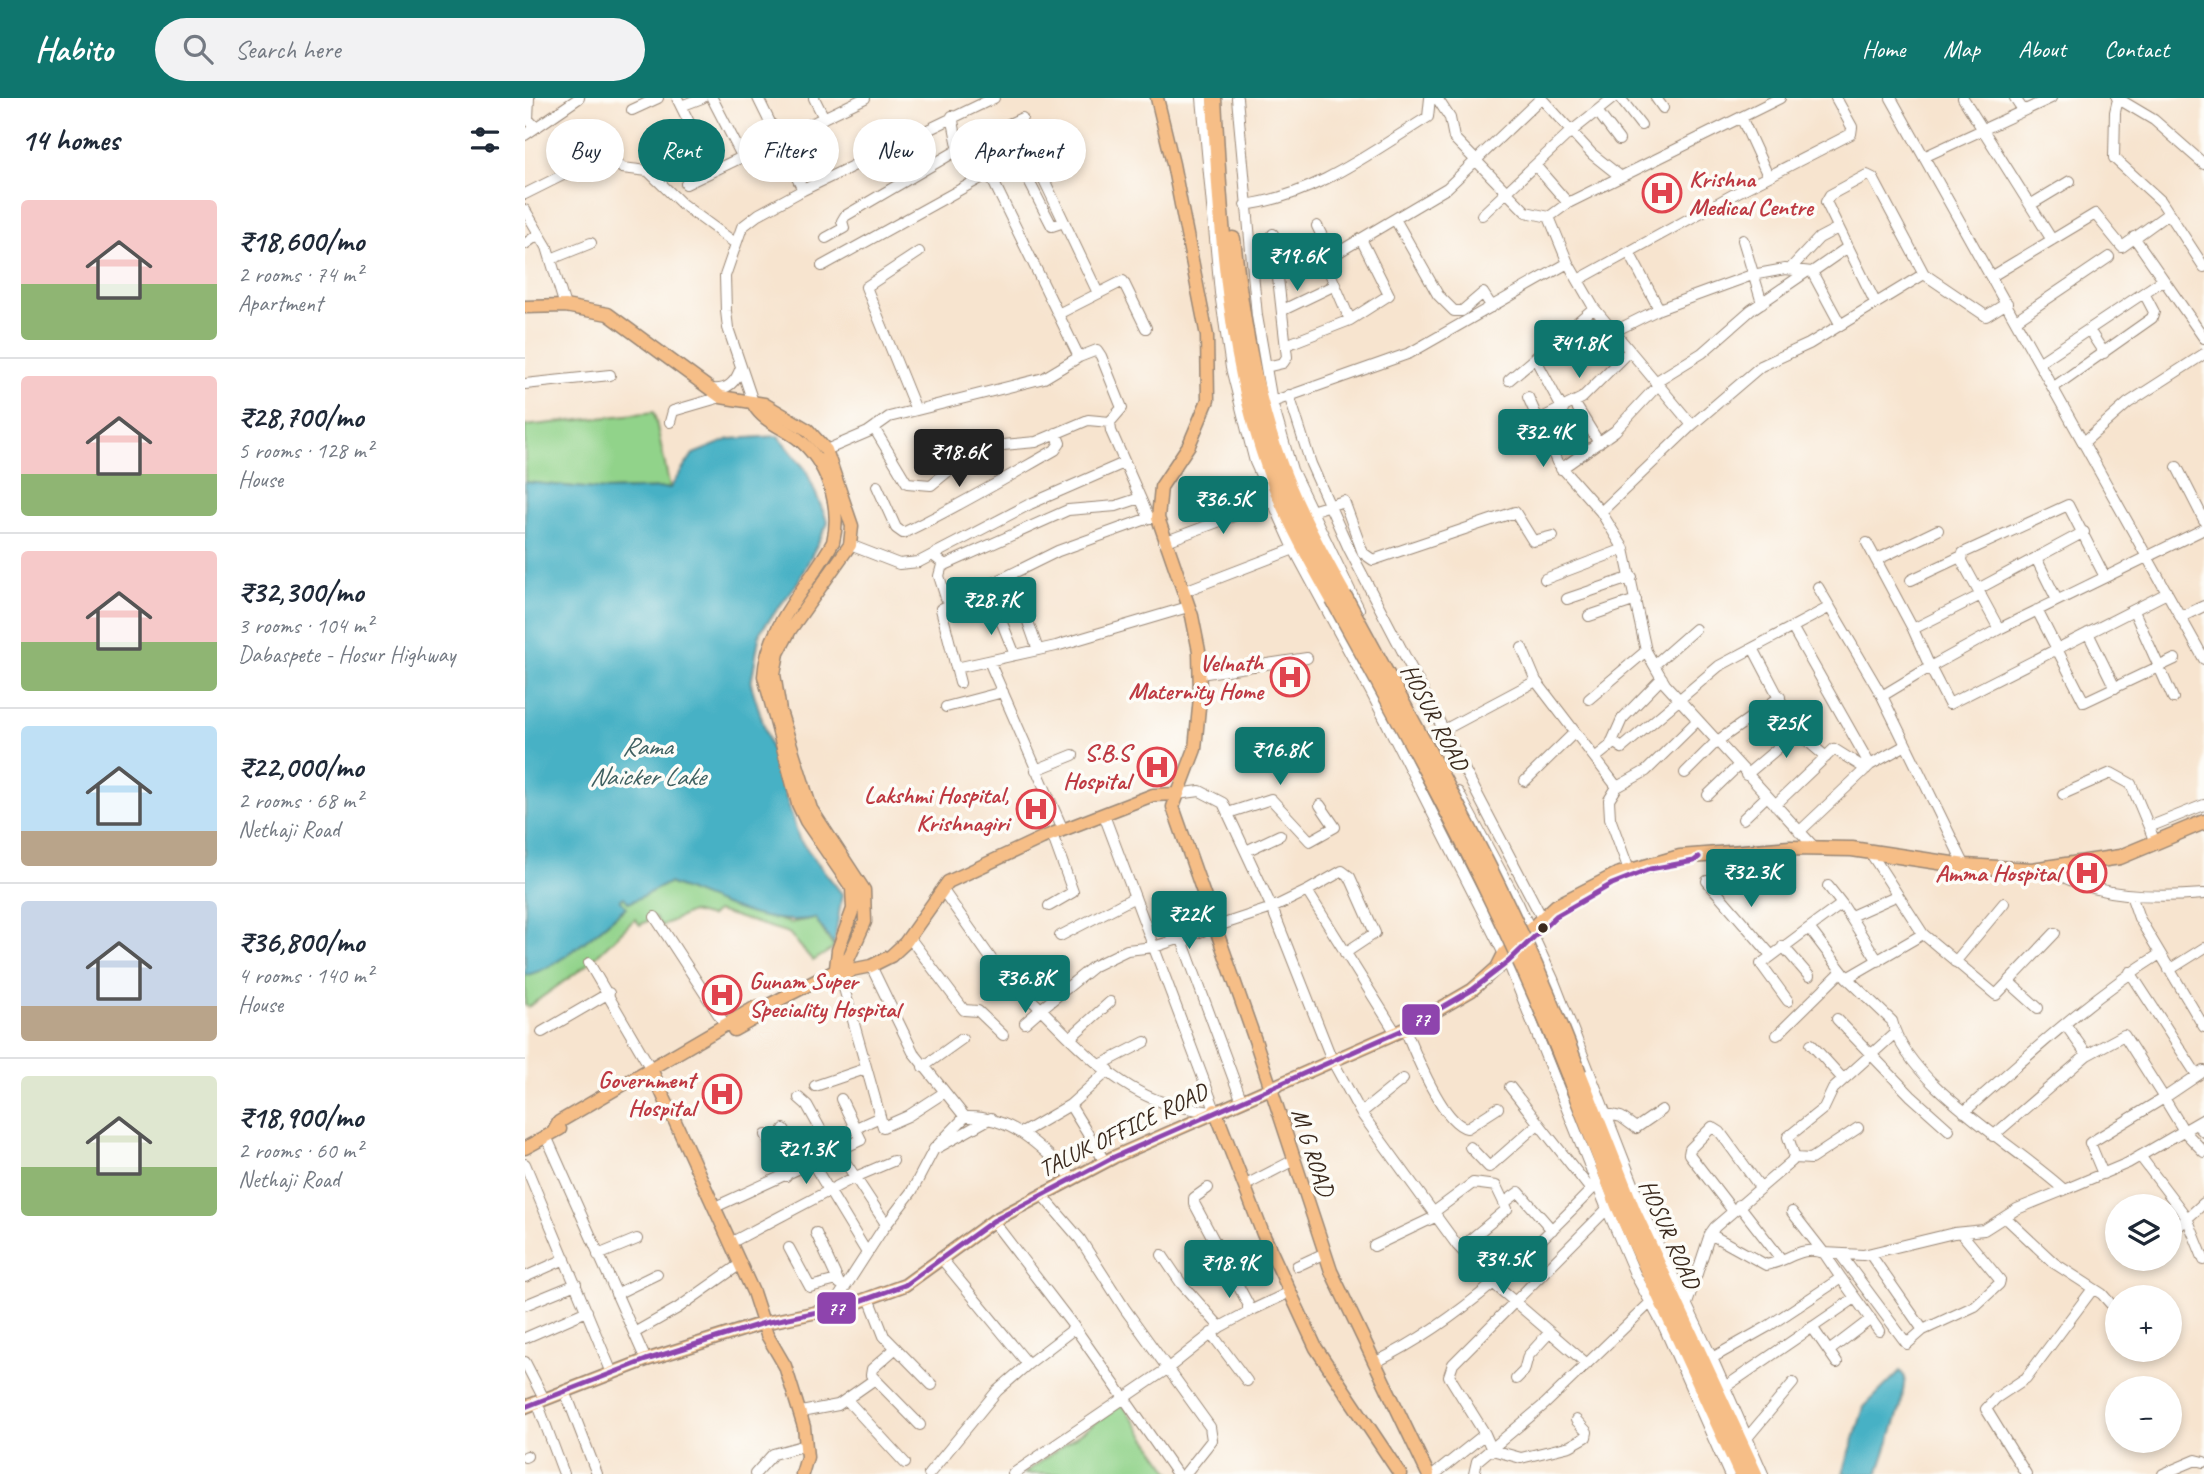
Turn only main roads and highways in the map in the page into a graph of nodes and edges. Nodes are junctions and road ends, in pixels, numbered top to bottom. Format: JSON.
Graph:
{"nodes":[{"id":1,"x":1157,"y":98,"type":"edge"},
{"id":2,"x":1166,"y":98,"type":"edge"},
{"id":3,"x":1214,"y":98,"type":"edge"},
{"id":4,"x":1223,"y":98,"type":"edge"},
{"id":5,"x":1173,"y":164,"type":"junction"},
{"id":6,"x":525,"y":307,"type":"edge"},
{"id":7,"x":754,"y":405,"type":"junction"},
{"id":8,"x":1345,"y":600,"type":"junction"},
{"id":9,"x":1177,"y":793,"type":"junction"},
{"id":10,"x":2204,"y":822,"type":"edge"},
{"id":11,"x":1699,"y":857,"type":"junction"},
{"id":12,"x":1532,"y":932,"type":"junction"},
{"id":13,"x":1504,"y":961,"type":"joint"},
{"id":14,"x":843,"y":964,"type":"junction"},
{"id":15,"x":767,"y":1006,"type":"junction"},
{"id":16,"x":655,"y":1076,"type":"junction"},
{"id":17,"x":1270,"y":1087,"type":"junction"},
{"id":18,"x":1213,"y":1111,"type":"junction"},
{"id":19,"x":525,"y":1148,"type":"edge"},
{"id":20,"x":717,"y":1206,"type":"junction"},
{"id":21,"x":753,"y":1292,"type":"junction"},
{"id":22,"x":765,"y":1326,"type":"junction"},
{"id":23,"x":1685,"y":1336,"type":"junction"},
{"id":24,"x":535,"y":1403,"type":"edge"},
{"id":25,"x":800,"y":1474,"type":"edge"},
{"id":26,"x":1400,"y":1474,"type":"edge"},
{"id":27,"x":1428,"y":1474,"type":"edge"},
{"id":28,"x":1741,"y":1474,"type":"edge"},
{"id":29,"x":1755,"y":1474,"type":"edge"}],
"edges":[{"from":1,"to":5,"type":"main road"},
{"from":2,"to":5,"type":"main road"},
{"from":3,"to":8,"type":"highway","name":"HOSUR ROAD"},
{"from":4,"to":8,"type":"highway","name":"HOSUR ROAD"},
{"from":5,"to":9,"type":"main road"},
{"from":6,"to":7,"type":"main road"},
{"from":7,"to":14,"type":"main road"},
{"from":7,"to":14,"type":"main road"},
{"from":8,"to":23,"type":"highway","name":"HOSUR ROAD","bridge":true},
{"from":9,"to":14,"type":"main road"},
{"from":9,"to":17,"type":"main road","name":"M G ROAD"},
{"from":10,"to":11,"type":"highway"},
{"from":11,"to":12,"type":"highway"},
{"from":11,"to":12,"type":"highway"},
{"from":12,"to":13,"type":"highway"},
{"from":13,"to":17,"type":"main road","name":"TALUK OFFICE ROAD"},
{"from":14,"to":15,"type":"main road"},
{"from":15,"to":16,"type":"main road"},
{"from":15,"to":16,"type":"main road"},
{"from":16,"to":19,"type":"main road"},
{"from":16,"to":20,"type":"main road"},
{"from":17,"to":18,"type":"main road","name":"TALUK OFFICE ROAD"},
{"from":17,"to":27,"type":"main road","name":"M G ROAD"},
{"from":18,"to":22,"type":"main road","name":"TALUK OFFICE ROAD"},
{"from":18,"to":26,"type":"main road"},
{"from":20,"to":21,"type":"main road"},
{"from":20,"to":21,"type":"main road"},
{"from":21,"to":22,"type":"main road"},
{"from":22,"to":24,"type":"main road","name":"TALUK OFFICE ROAD"},
{"from":22,"to":25,"type":"main road"},
{"from":23,"to":28,"type":"highway"},
{"from":23,"to":29,"type":"highway"}]}
